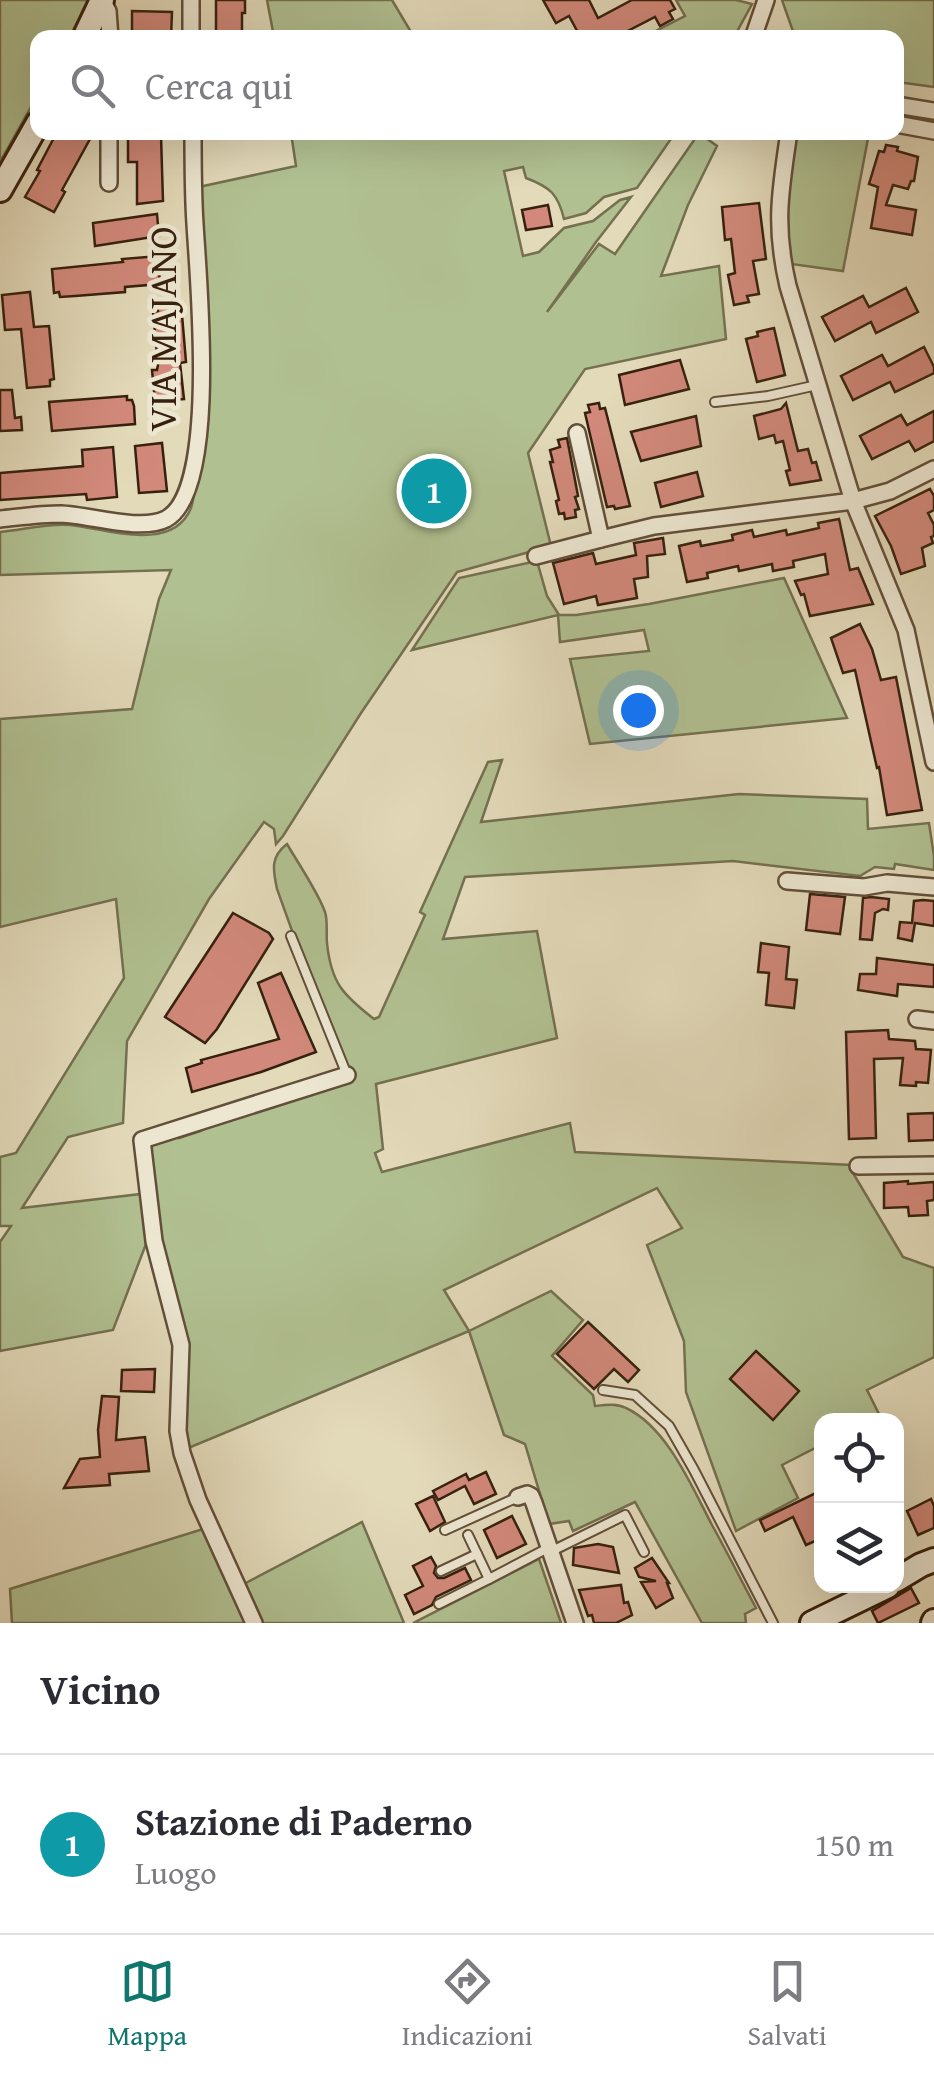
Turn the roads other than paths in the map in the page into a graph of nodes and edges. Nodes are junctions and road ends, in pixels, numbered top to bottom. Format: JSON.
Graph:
{"nodes":[{"id":1,"x":102,"y":0,"type":"edge"},
{"id":2,"x":191,"y":0,"type":"edge"},
{"id":3,"x":766,"y":0,"type":"edge"},
{"id":4,"x":88,"y":30,"type":"edge"},
{"id":5,"x":109,"y":30,"type":"edge"},
{"id":6,"x":192,"y":30,"type":"edge"},
{"id":7,"x":756,"y":30,"type":"edge"},
{"id":8,"x":904,"y":106,"type":"edge"},
{"id":9,"x":934,"y":111,"type":"edge"},
{"id":10,"x":904,"y":125,"type":"edge"},
{"id":11,"x":934,"y":131,"type":"edge"},
{"id":12,"x":30,"y":137,"type":"edge"},
{"id":13,"x":109,"y":140,"type":"edge"},
{"id":14,"x":193,"y":140,"type":"edge"},
{"id":15,"x":788,"y":140,"type":"edge"},
{"id":16,"x":109,"y":183,"type":"dead end"},
{"id":17,"x":0,"y":190,"type":"edge"},
{"id":18,"x":817,"y":385,"type":"junction"},
{"id":19,"x":716,"y":402,"type":"dead end"},
{"id":20,"x":577,"y":432,"type":"dead end"},
{"id":21,"x":934,"y":469,"type":"edge"},
{"id":22,"x":854,"y":501,"type":"junction"},
{"id":23,"x":0,"y":520,"type":"edge"},
{"id":24,"x":601,"y":539,"type":"junction"},
{"id":25,"x":536,"y":556,"type":"dead end"},
{"id":26,"x":934,"y":762,"type":"edge"},
{"id":27,"x":787,"y":881,"type":"dead end"},
{"id":28,"x":934,"y":886,"type":"edge"},
{"id":29,"x":291,"y":936,"type":"dead end"},
{"id":30,"x":347,"y":1075,"type":"joint"},
{"id":31,"x":858,"y":1166,"type":"dead end"},
{"id":32,"x":934,"y":1166,"type":"edge"},
{"id":33,"x":603,"y":1390,"type":"dead end"},
{"id":34,"x":518,"y":1497,"type":"joint"},
{"id":35,"x":445,"y":1530,"type":"dead end"},
{"id":36,"x":468,"y":1535,"type":"dead end"},
{"id":37,"x":550,"y":1550,"type":"junction"},
{"id":38,"x":644,"y":1552,"type":"dead end"},
{"id":39,"x":477,"y":1554,"type":"junction"},
{"id":40,"x":934,"y":1564,"type":"edge"},
{"id":41,"x":441,"y":1571,"type":"dead end"},
{"id":42,"x":904,"y":1576,"type":"edge"},
{"id":43,"x":489,"y":1579,"type":"junction"},
{"id":44,"x":874,"y":1593,"type":"edge"},
{"id":45,"x":439,"y":1604,"type":"dead end"},
{"id":46,"x":254,"y":1623,"type":"edge"},
{"id":47,"x":575,"y":1623,"type":"edge"},
{"id":48,"x":773,"y":1623,"type":"edge"},
{"id":49,"x":812,"y":1623,"type":"edge"}],
"edges":[{"from":1,"to":4,"type":"main road"},
{"from":1,"to":5,"type":"street"},
{"from":2,"to":6,"type":"street"},
{"from":3,"to":7,"type":"street"},
{"from":8,"to":9,"type":"street"},
{"from":10,"to":11,"type":"street"},
{"from":12,"to":17,"type":"main road"},
{"from":13,"to":16,"type":"street"},
{"from":14,"to":23,"type":"street","name":"VIA MAJANO"},
{"from":15,"to":18,"type":"street"},
{"from":18,"to":19,"type":"lane"},
{"from":18,"to":22,"type":"street"},
{"from":20,"to":24,"type":"street"},
{"from":21,"to":22,"type":"street"},
{"from":22,"to":24,"type":"street"},
{"from":22,"to":26,"type":"street"},
{"from":24,"to":25,"type":"street"},
{"from":27,"to":28,"type":"street"},
{"from":29,"to":30,"type":"lane"},
{"from":30,"to":46,"type":"street"},
{"from":31,"to":32,"type":"street"},
{"from":33,"to":48,"type":"lane"},
{"from":34,"to":35,"type":"lane"},
{"from":34,"to":37,"type":"street"},
{"from":36,"to":39,"type":"lane"},
{"from":37,"to":38,"type":"lane"},
{"from":37,"to":43,"type":"lane"},
{"from":37,"to":47,"type":"street"},
{"from":39,"to":41,"type":"lane"},
{"from":39,"to":43,"type":"lane"},
{"from":40,"to":42,"type":"main road"},
{"from":43,"to":45,"type":"lane"},
{"from":44,"to":49,"type":"main road"}]}
